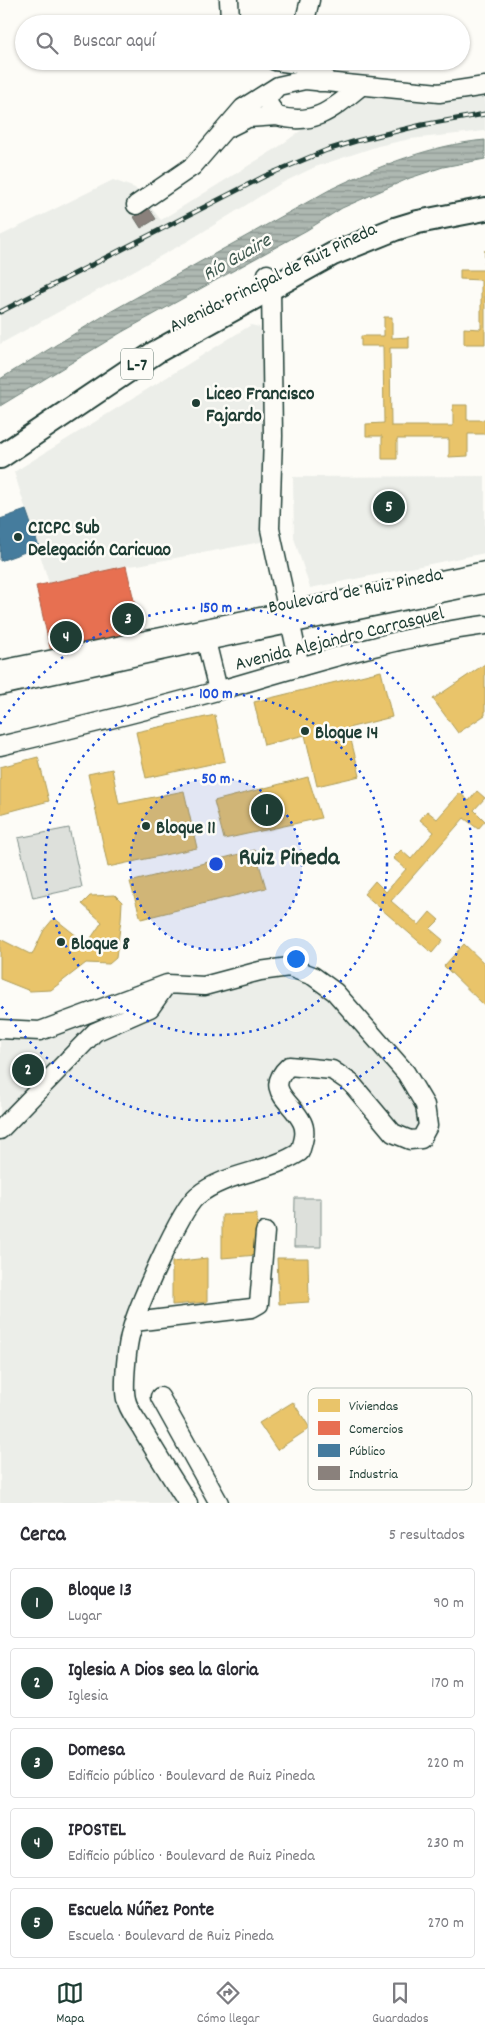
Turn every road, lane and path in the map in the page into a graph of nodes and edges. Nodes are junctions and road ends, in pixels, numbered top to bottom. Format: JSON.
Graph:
{"nodes":[{"id":1,"x":229,"y":0,"type":"edge"},
{"id":2,"x":310,"y":0,"type":"edge"},
{"id":3,"x":230,"y":15,"type":"edge"},
{"id":4,"x":306,"y":15,"type":"edge"},
{"id":5,"x":321,"y":70,"type":"edge"},
{"id":6,"x":320,"y":82,"type":"junction"},
{"id":7,"x":278,"y":86,"type":"junction"},
{"id":8,"x":361,"y":86,"type":"junction"},
{"id":9,"x":485,"y":86,"type":"edge"},
{"id":10,"x":278,"y":116,"type":"junction"},
{"id":11,"x":224,"y":130,"type":"junction"},
{"id":12,"x":485,"y":197,"type":"edge"},
{"id":13,"x":136,"y":205,"type":"dead end"},
{"id":14,"x":485,"y":209,"type":"edge"},
{"id":15,"x":269,"y":281,"type":"junction"},
{"id":16,"x":4,"y":454,"type":"edge"},
{"id":17,"x":485,"y":570,"type":"edge"},
{"id":18,"x":485,"y":584,"type":"edge"},
{"id":19,"x":289,"y":617,"type":"junction"},
{"id":20,"x":485,"y":625,"type":"edge"},
{"id":21,"x":206,"y":640,"type":"junction"},
{"id":22,"x":300,"y":667,"type":"junction"},
{"id":23,"x":0,"y":670,"type":"edge"},
{"id":24,"x":0,"y":686,"type":"edge"},
{"id":25,"x":218,"y":690,"type":"junction"},
{"id":26,"x":0,"y":746,"type":"edge"},
{"id":27,"x":167,"y":984,"type":"junction"},
{"id":28,"x":0,"y":1029,"type":"edge"},
{"id":29,"x":0,"y":1130,"type":"edge"},
{"id":30,"x":265,"y":1232,"type":"dead end"},
{"id":31,"x":134,"y":1322,"type":"junction"},
{"id":32,"x":160,"y":1397,"type":"dead end"},
{"id":33,"x":188,"y":1503,"type":"edge"},
{"id":34,"x":219,"y":1503,"type":"edge"}],
"edges":[{"from":1,"to":3,"type":"street"},
{"from":2,"to":4,"type":"street"},
{"from":5,"to":6,"type":"street"},
{"from":6,"to":7,"type":"street"},
{"from":6,"to":8,"type":"street"},
{"from":7,"to":10,"type":"street"},
{"from":7,"to":11,"type":"street"},
{"from":8,"to":9,"type":"street"},
{"from":8,"to":10,"type":"street"},
{"from":10,"to":11,"type":"street"},
{"from":11,"to":13,"type":"street"},
{"from":12,"to":15,"type":"main road","name":"Avenida Principal de Ruiz Pineda","number":"L-7"},
{"from":14,"to":15,"type":"main road","name":"Avenida Principal de Ruiz Pineda","number":"L-7"},
{"from":15,"to":16,"type":"main road","name":"Avenida Principal de Ruiz Pineda","number":"L-7"},
{"from":15,"to":19,"type":"street"},
{"from":17,"to":19,"type":"street","name":"Boulevard de Ruiz Pineda"},
{"from":18,"to":19,"type":"street","name":"Boulevard de Ruiz Pineda"},
{"from":19,"to":21,"type":"street","name":"Boulevard de Ruiz Pineda"},
{"from":19,"to":22,"type":"street"},
{"from":19,"to":23,"type":"street","name":"Boulevard de Ruiz Pineda"},
{"from":20,"to":22,"type":"street","name":"Avenida Alejandro Carrasquel"},
{"from":21,"to":24,"type":"street","name":"Boulevard de Ruiz Pineda"},
{"from":21,"to":25,"type":"street"},
{"from":22,"to":25,"type":"street","name":"Avenida Alejandro Carrasquel"},
{"from":25,"to":26,"type":"street","name":"Avenida Alejandro Carrasquel"},
{"from":27,"to":28,"type":"street"},
{"from":27,"to":29,"type":"street"},
{"from":27,"to":31,"type":"street"},
{"from":30,"to":31,"type":"street"},
{"from":31,"to":33,"type":"street"},
{"from":32,"to":34,"type":"street"}]}
